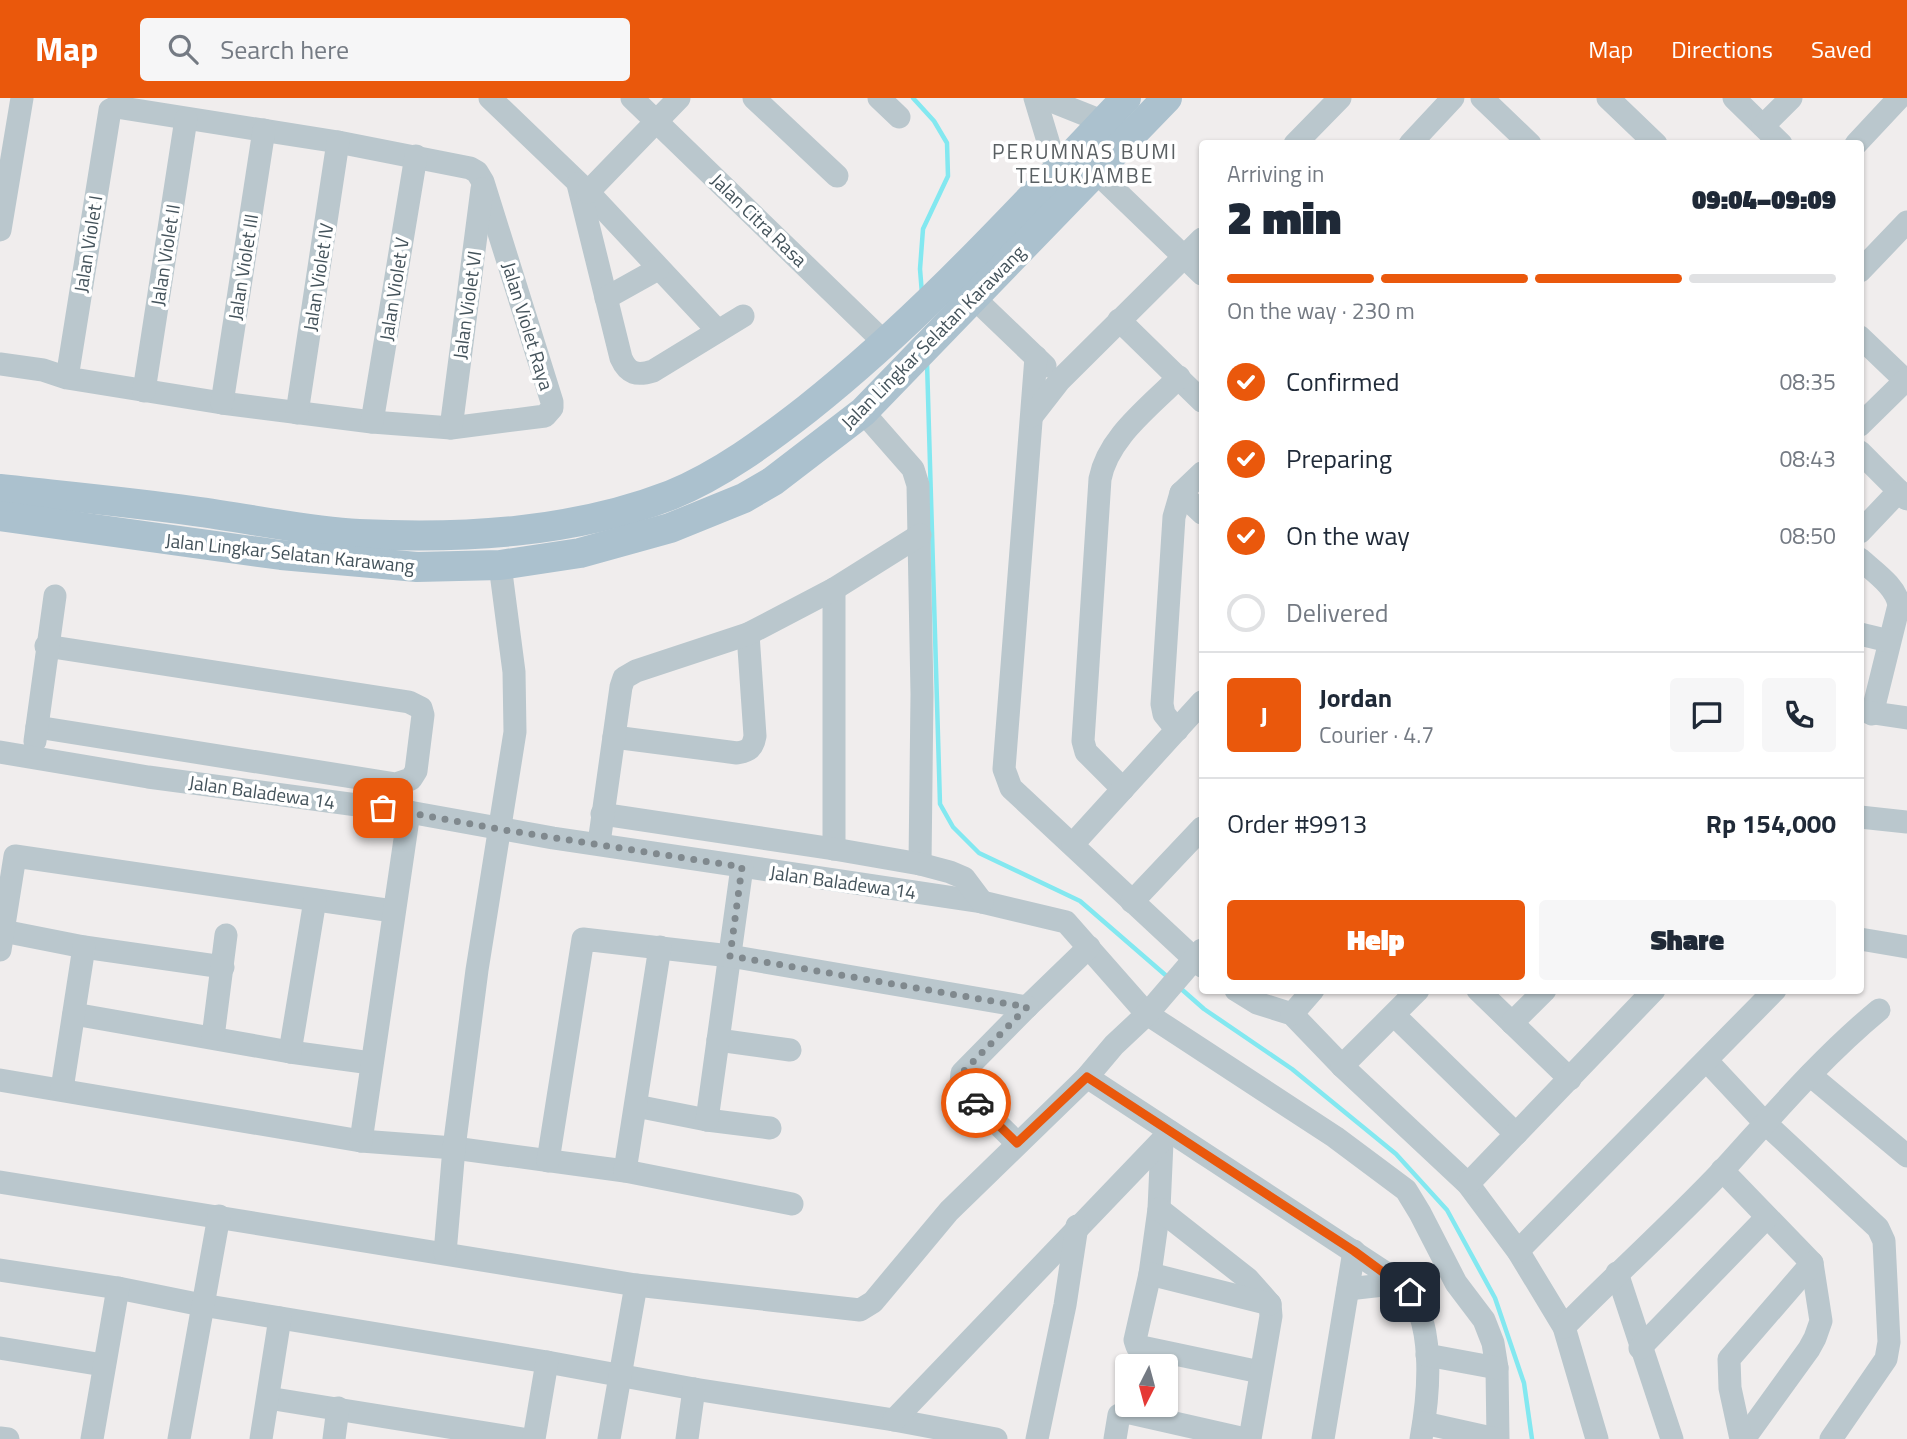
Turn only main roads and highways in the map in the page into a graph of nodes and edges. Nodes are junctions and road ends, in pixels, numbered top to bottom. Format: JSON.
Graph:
{"nodes":[{"id":1,"x":1126,"y":98,"type":"edge"},
{"id":2,"x":1167,"y":98,"type":"edge"},
{"id":3,"x":0,"y":489,"type":"edge"},
{"id":4,"x":0,"y":516,"type":"edge"}],
"edges":[{"from":1,"to":3,"type":"main road","name":"Jalan Lingkar Selatan Karawang"},
{"from":2,"to":4,"type":"main road","name":"Jalan Lingkar Selatan Karawang"}]}
